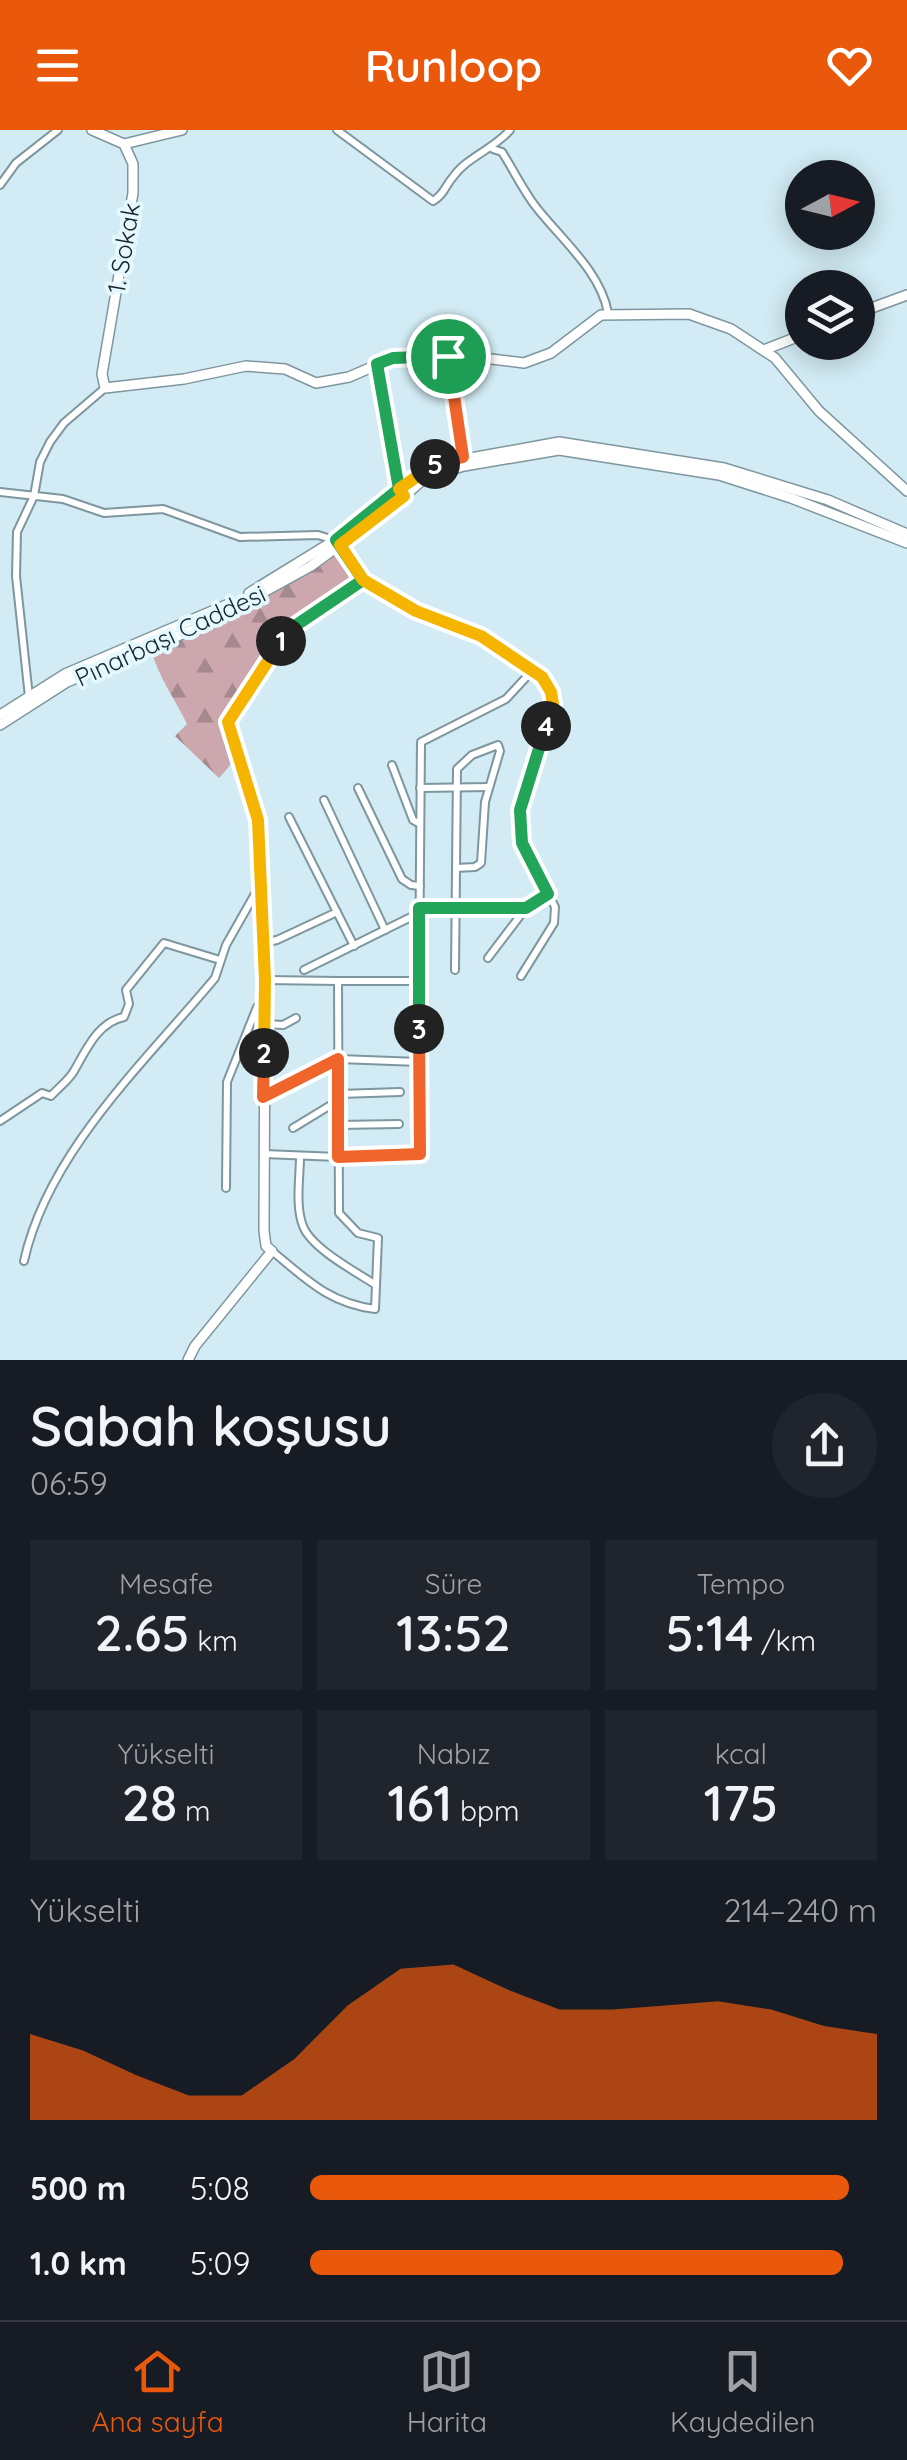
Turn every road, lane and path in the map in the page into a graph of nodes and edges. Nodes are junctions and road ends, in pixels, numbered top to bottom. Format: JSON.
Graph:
{"nodes":[{"id":1,"x":58,"y":130,"type":"edge"},
{"id":2,"x":92,"y":130,"type":"edge"},
{"id":3,"x":182,"y":130,"type":"edge"},
{"id":4,"x":337,"y":130,"type":"edge"},
{"id":5,"x":510,"y":130,"type":"edge"},
{"id":6,"x":124,"y":144,"type":"junction"},
{"id":7,"x":492,"y":149,"type":"junction"},
{"id":8,"x":0,"y":186,"type":"edge"},
{"id":9,"x":907,"y":294,"type":"edge"},
{"id":10,"x":875,"y":306,"type":"edge"},
{"id":11,"x":608,"y":313,"type":"junction"},
{"id":12,"x":785,"y":342,"type":"edge"},
{"id":13,"x":764,"y":350,"type":"junction"},
{"id":14,"x":448,"y":356,"type":"junction"},
{"id":15,"x":377,"y":364,"type":"junction"},
{"id":16,"x":105,"y":388,"type":"junction"},
{"id":17,"x":463,"y":457,"type":"junction"},
{"id":18,"x":907,"y":490,"type":"edge"},
{"id":19,"x":0,"y":492,"type":"edge"},
{"id":20,"x":402,"y":492,"type":"junction"},
{"id":21,"x":34,"y":496,"type":"junction"},
{"id":22,"x":907,"y":534,"type":"edge"},
{"id":23,"x":338,"y":543,"type":"junction"},
{"id":24,"x":907,"y":543,"type":"edge"},
{"id":25,"x":363,"y":580,"type":"junction"},
{"id":26,"x":531,"y":672,"type":"junction"},
{"id":27,"x":30,"y":699,"type":"junction"},
{"id":28,"x":0,"y":714,"type":"edge"},
{"id":29,"x":0,"y":725,"type":"edge"},
{"id":30,"x":392,"y":765,"type":"dead end"},
{"id":31,"x":456,"y":787,"type":"junction"},
{"id":32,"x":489,"y":787,"type":"junction"},
{"id":33,"x":358,"y":788,"type":"dead end"},
{"id":34,"x":420,"y":788,"type":"junction"},
{"id":35,"x":324,"y":800,"type":"dead end"},
{"id":36,"x":289,"y":817,"type":"dead end"},
{"id":37,"x":420,"y":824,"type":"junction"},
{"id":38,"x":456,"y":868,"type":"junction"},
{"id":39,"x":260,"y":884,"type":"junction"},
{"id":40,"x":420,"y":886,"type":"junction"},
{"id":41,"x":548,"y":894,"type":"junction"},
{"id":42,"x":456,"y":908,"type":"junction"},
{"id":43,"x":526,"y":908,"type":"junction"},
{"id":44,"x":419,"y":910,"type":"junction"},
{"id":45,"x":337,"y":912,"type":"junction"},
{"id":46,"x":385,"y":930,"type":"junction"},
{"id":47,"x":263,"y":943,"type":"junction"},
{"id":48,"x":354,"y":946,"type":"junction"},
{"id":49,"x":488,"y":958,"type":"dead end"},
{"id":50,"x":220,"y":960,"type":"junction"},
{"id":51,"x":304,"y":970,"type":"dead end"},
{"id":52,"x":454,"y":970,"type":"dead end"},
{"id":53,"x":522,"y":976,"type":"dead end"},
{"id":54,"x":265,"y":980,"type":"junction"},
{"id":55,"x":338,"y":981,"type":"junction"},
{"id":56,"x":419,"y":981,"type":"junction"},
{"id":57,"x":264,"y":1001,"type":"junction"},
{"id":58,"x":296,"y":1018,"type":"dead end"},
{"id":59,"x":264,"y":1024,"type":"junction"},
{"id":60,"x":338,"y":1059,"type":"junction"},
{"id":61,"x":419,"y":1062,"type":"junction"},
{"id":62,"x":400,"y":1092,"type":"dead end"},
{"id":63,"x":263,"y":1097,"type":"junction"},
{"id":64,"x":338,"y":1097,"type":"junction"},
{"id":65,"x":0,"y":1122,"type":"edge"},
{"id":66,"x":399,"y":1124,"type":"dead end"},
{"id":67,"x":338,"y":1125,"type":"junction"},
{"id":68,"x":293,"y":1128,"type":"dead end"},
{"id":69,"x":263,"y":1154,"type":"junction"},
{"id":70,"x":300,"y":1156,"type":"junction"},
{"id":71,"x":338,"y":1157,"type":"junction"},
{"id":72,"x":226,"y":1188,"type":"dead end"},
{"id":73,"x":272,"y":1251,"type":"junction"},
{"id":74,"x":24,"y":1261,"type":"dead end"},
{"id":75,"x":376,"y":1285,"type":"junction"},
{"id":76,"x":188,"y":1360,"type":"edge"}],
"edges":[{"from":1,"to":8,"type":"street"},
{"from":2,"to":6,"type":"street"},
{"from":3,"to":6,"type":"street"},
{"from":4,"to":7,"type":"street"},
{"from":5,"to":7,"type":"street"},
{"from":6,"to":16,"type":"street","name":"1. Sokak"},
{"from":7,"to":11,"type":"street"},
{"from":9,"to":10,"type":"street"},
{"from":11,"to":13,"type":"street"},
{"from":11,"to":14,"type":"street"},
{"from":12,"to":13,"type":"street"},
{"from":13,"to":18,"type":"street"},
{"from":14,"to":15,"type":"street"},
{"from":14,"to":17,"type":"street"},
{"from":15,"to":16,"type":"street"},
{"from":15,"to":20,"type":"street"},
{"from":16,"to":21,"type":"street"},
{"from":17,"to":20,"type":"street"},
{"from":17,"to":22,"type":"street"},
{"from":19,"to":21,"type":"street"},
{"from":20,"to":23,"type":"street"},
{"from":20,"to":24,"type":"street"},
{"from":21,"to":23,"type":"street"},
{"from":21,"to":27,"type":"street"},
{"from":23,"to":25,"type":"street"},
{"from":23,"to":27,"type":"street"},
{"from":25,"to":26,"type":"street"},
{"from":25,"to":39,"type":"street"},
{"from":26,"to":34,"type":"street"},
{"from":26,"to":41,"type":"street"},
{"from":27,"to":28,"type":"street"},
{"from":27,"to":29,"type":"street"},
{"from":30,"to":37,"type":"street"},
{"from":31,"to":32,"type":"street"},
{"from":31,"to":32,"type":"street"},
{"from":31,"to":34,"type":"street"},
{"from":31,"to":38,"type":"street"},
{"from":32,"to":38,"type":"street"},
{"from":33,"to":40,"type":"street"},
{"from":34,"to":37,"type":"street"},
{"from":35,"to":46,"type":"street"},
{"from":36,"to":45,"type":"street"},
{"from":37,"to":40,"type":"street"},
{"from":38,"to":42,"type":"street"},
{"from":39,"to":47,"type":"street"},
{"from":39,"to":50,"type":"street"},
{"from":40,"to":44,"type":"street"},
{"from":41,"to":43,"type":"street"},
{"from":41,"to":53,"type":"street"},
{"from":42,"to":43,"type":"street"},
{"from":42,"to":44,"type":"street"},
{"from":42,"to":52,"type":"street"},
{"from":43,"to":49,"type":"street"},
{"from":44,"to":46,"type":"street"},
{"from":44,"to":56,"type":"street"},
{"from":45,"to":47,"type":"street"},
{"from":45,"to":48,"type":"street"},
{"from":46,"to":48,"type":"street"},
{"from":47,"to":54,"type":"street"},
{"from":48,"to":51,"type":"street"},
{"from":50,"to":65,"type":"street"},
{"from":50,"to":74,"type":"street"},
{"from":54,"to":55,"type":"street"},
{"from":54,"to":57,"type":"street"},
{"from":55,"to":56,"type":"street"},
{"from":55,"to":60,"type":"street"},
{"from":56,"to":61,"type":"street"},
{"from":57,"to":59,"type":"street"},
{"from":57,"to":72,"type":"street"},
{"from":58,"to":59,"type":"street"},
{"from":59,"to":63,"type":"street"},
{"from":60,"to":61,"type":"street"},
{"from":60,"to":63,"type":"street"},
{"from":60,"to":64,"type":"street"},
{"from":61,"to":71,"type":"street"},
{"from":62,"to":64,"type":"street"},
{"from":63,"to":69,"type":"street"},
{"from":64,"to":67,"type":"street"},
{"from":64,"to":68,"type":"street"},
{"from":66,"to":67,"type":"street"},
{"from":67,"to":71,"type":"street"},
{"from":69,"to":70,"type":"street"},
{"from":69,"to":73,"type":"street"},
{"from":70,"to":71,"type":"street"},
{"from":70,"to":75,"type":"street"},
{"from":71,"to":75,"type":"street"},
{"from":73,"to":75,"type":"street"},
{"from":73,"to":76,"type":"street"}]}
